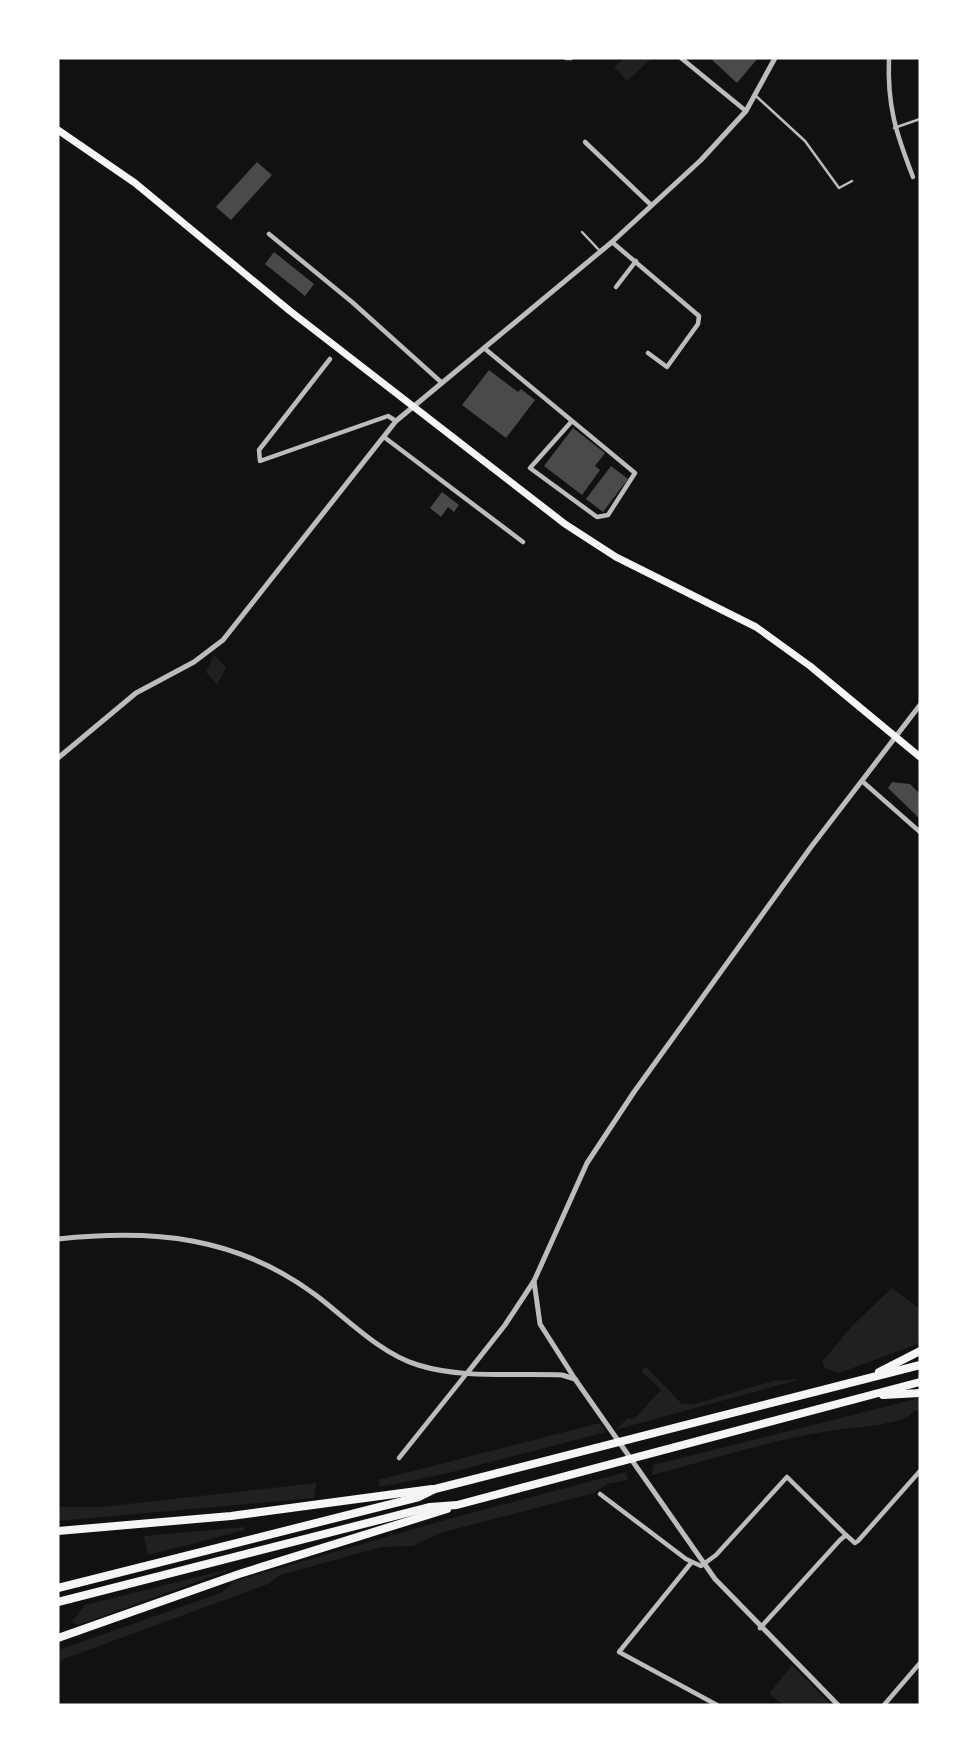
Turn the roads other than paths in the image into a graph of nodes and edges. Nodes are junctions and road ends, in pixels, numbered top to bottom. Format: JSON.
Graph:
{"nodes":[{"id":1,"x":566,"y":58,"type":"edge"},
{"id":2,"x":571,"y":58,"type":"edge"},
{"id":3,"x":681,"y":58,"type":"edge"},
{"id":4,"x":775,"y":58,"type":"edge"},
{"id":5,"x":889,"y":58,"type":"edge"},
{"id":6,"x":755,"y":96,"type":"junction"},
{"id":7,"x":746,"y":111,"type":"junction"},
{"id":8,"x":920,"y":119,"type":"edge"},
{"id":9,"x":894,"y":128,"type":"junction"},
{"id":10,"x":58,"y":130,"type":"edge"},
{"id":11,"x":585,"y":142,"type":"dead end"},
{"id":12,"x":914,"y":177,"type":"dead end"},
{"id":13,"x":852,"y":181,"type":"dead end"},
{"id":14,"x":651,"y":205,"type":"junction"},
{"id":15,"x":582,"y":232,"type":"dead end"},
{"id":16,"x":269,"y":234,"type":"dead end"},
{"id":17,"x":612,"y":242,"type":"junction"},
{"id":18,"x":600,"y":251,"type":"junction"},
{"id":19,"x":636,"y":261,"type":"junction"},
{"id":20,"x":616,"y":286,"type":"dead end"},
{"id":21,"x":483,"y":348,"type":"junction"},
{"id":22,"x":648,"y":353,"type":"dead end"},
{"id":23,"x":330,"y":359,"type":"dead end"},
{"id":24,"x":441,"y":382,"type":"junction"},
{"id":25,"x":415,"y":406,"type":"junction"},
{"id":26,"x":396,"y":421,"type":"junction"},
{"id":27,"x":572,"y":421,"type":"junction"},
{"id":28,"x":384,"y":437,"type":"junction"},
{"id":29,"x":523,"y":542,"type":"dead end"},
{"id":30,"x":920,"y":705,"type":"edge"},
{"id":31,"x":896,"y":736,"type":"junction"},
{"id":32,"x":920,"y":757,"type":"edge"},
{"id":33,"x":58,"y":758,"type":"edge"},
{"id":34,"x":862,"y":781,"type":"junction"},
{"id":35,"x":920,"y":832,"type":"edge"},
{"id":36,"x":58,"y":1239,"type":"edge"},
{"id":37,"x":534,"y":1281,"type":"junction"},
{"id":38,"x":920,"y":1351,"type":"edge"},
{"id":39,"x":920,"y":1365,"type":"edge"},
{"id":40,"x":468,"y":1373,"type":"junction"},
{"id":41,"x":575,"y":1379,"type":"junction"},
{"id":42,"x":866,"y":1379,"type":"junction"},
{"id":43,"x":920,"y":1382,"type":"edge"},
{"id":44,"x":920,"y":1393,"type":"edge"},
{"id":45,"x":869,"y":1395,"type":"junction"},
{"id":46,"x":399,"y":1458,"type":"dead end"},
{"id":47,"x":920,"y":1471,"type":"edge"},
{"id":48,"x":435,"y":1489,"type":"junction"},
{"id":49,"x":600,"y":1494,"type":"dead end"},
{"id":50,"x":457,"y":1505,"type":"junction"},
{"id":51,"x":58,"y":1531,"type":"edge"},
{"id":52,"x":846,"y":1535,"type":"junction"},
{"id":53,"x":691,"y":1563,"type":"junction"},
{"id":54,"x":705,"y":1564,"type":"junction"},
{"id":55,"x":58,"y":1588,"type":"edge"},
{"id":56,"x":58,"y":1602,"type":"edge"},
{"id":57,"x":760,"y":1628,"type":"junction"},
{"id":58,"x":58,"y":1638,"type":"edge"},
{"id":59,"x":920,"y":1663,"type":"edge"},
{"id":60,"x":717,"y":1705,"type":"edge"},
{"id":61,"x":838,"y":1705,"type":"edge"},
{"id":62,"x":884,"y":1705,"type":"edge"}],
"edges":[{"from":1,"to":2,"type":"street"},
{"from":3,"to":7,"type":"street"},
{"from":4,"to":6,"type":"street"},
{"from":5,"to":9,"type":"street"},
{"from":6,"to":7,"type":"street"},
{"from":6,"to":13,"type":"lane"},
{"from":7,"to":14,"type":"street"},
{"from":8,"to":9,"type":"lane"},
{"from":9,"to":12,"type":"street"},
{"from":10,"to":25,"type":"main road"},
{"from":11,"to":14,"type":"street"},
{"from":14,"to":17,"type":"street"},
{"from":15,"to":18,"type":"lane"},
{"from":16,"to":24,"type":"street"},
{"from":17,"to":18,"type":"street"},
{"from":17,"to":19,"type":"street"},
{"from":18,"to":21,"type":"street"},
{"from":19,"to":20,"type":"street"},
{"from":19,"to":22,"type":"street"},
{"from":21,"to":24,"type":"street"},
{"from":21,"to":27,"type":"street"},
{"from":23,"to":26,"type":"street"},
{"from":24,"to":25,"type":"street"},
{"from":25,"to":26,"type":"street"},
{"from":25,"to":31,"type":"main road"},
{"from":26,"to":28,"type":"street"},
{"from":27,"to":27,"type":"street"},
{"from":28,"to":29,"type":"street"},
{"from":28,"to":33,"type":"street"},
{"from":30,"to":31,"type":"street"},
{"from":31,"to":32,"type":"main road"},
{"from":31,"to":34,"type":"street"},
{"from":34,"to":35,"type":"street"},
{"from":34,"to":37,"type":"street"},
{"from":36,"to":40,"type":"street"},
{"from":37,"to":40,"type":"street"},
{"from":37,"to":41,"type":"street"},
{"from":38,"to":42,"type":"highway"},
{"from":39,"to":42,"type":"highway"},
{"from":40,"to":41,"type":"street"},
{"from":40,"to":46,"type":"street"},
{"from":41,"to":54,"type":"street"},
{"from":42,"to":48,"type":"highway"},
{"from":43,"to":45,"type":"highway"},
{"from":44,"to":45,"type":"highway"},
{"from":45,"to":50,"type":"highway"},
{"from":47,"to":52,"type":"street"},
{"from":48,"to":51,"type":"highway"},
{"from":48,"to":55,"type":"highway"},
{"from":49,"to":53,"type":"street"},
{"from":50,"to":56,"type":"highway"},
{"from":50,"to":58,"type":"highway"},
{"from":52,"to":54,"type":"street"},
{"from":52,"to":57,"type":"street"},
{"from":53,"to":54,"type":"street"},
{"from":53,"to":60,"type":"street"},
{"from":54,"to":57,"type":"street"},
{"from":57,"to":61,"type":"street"},
{"from":59,"to":62,"type":"street"}]}
